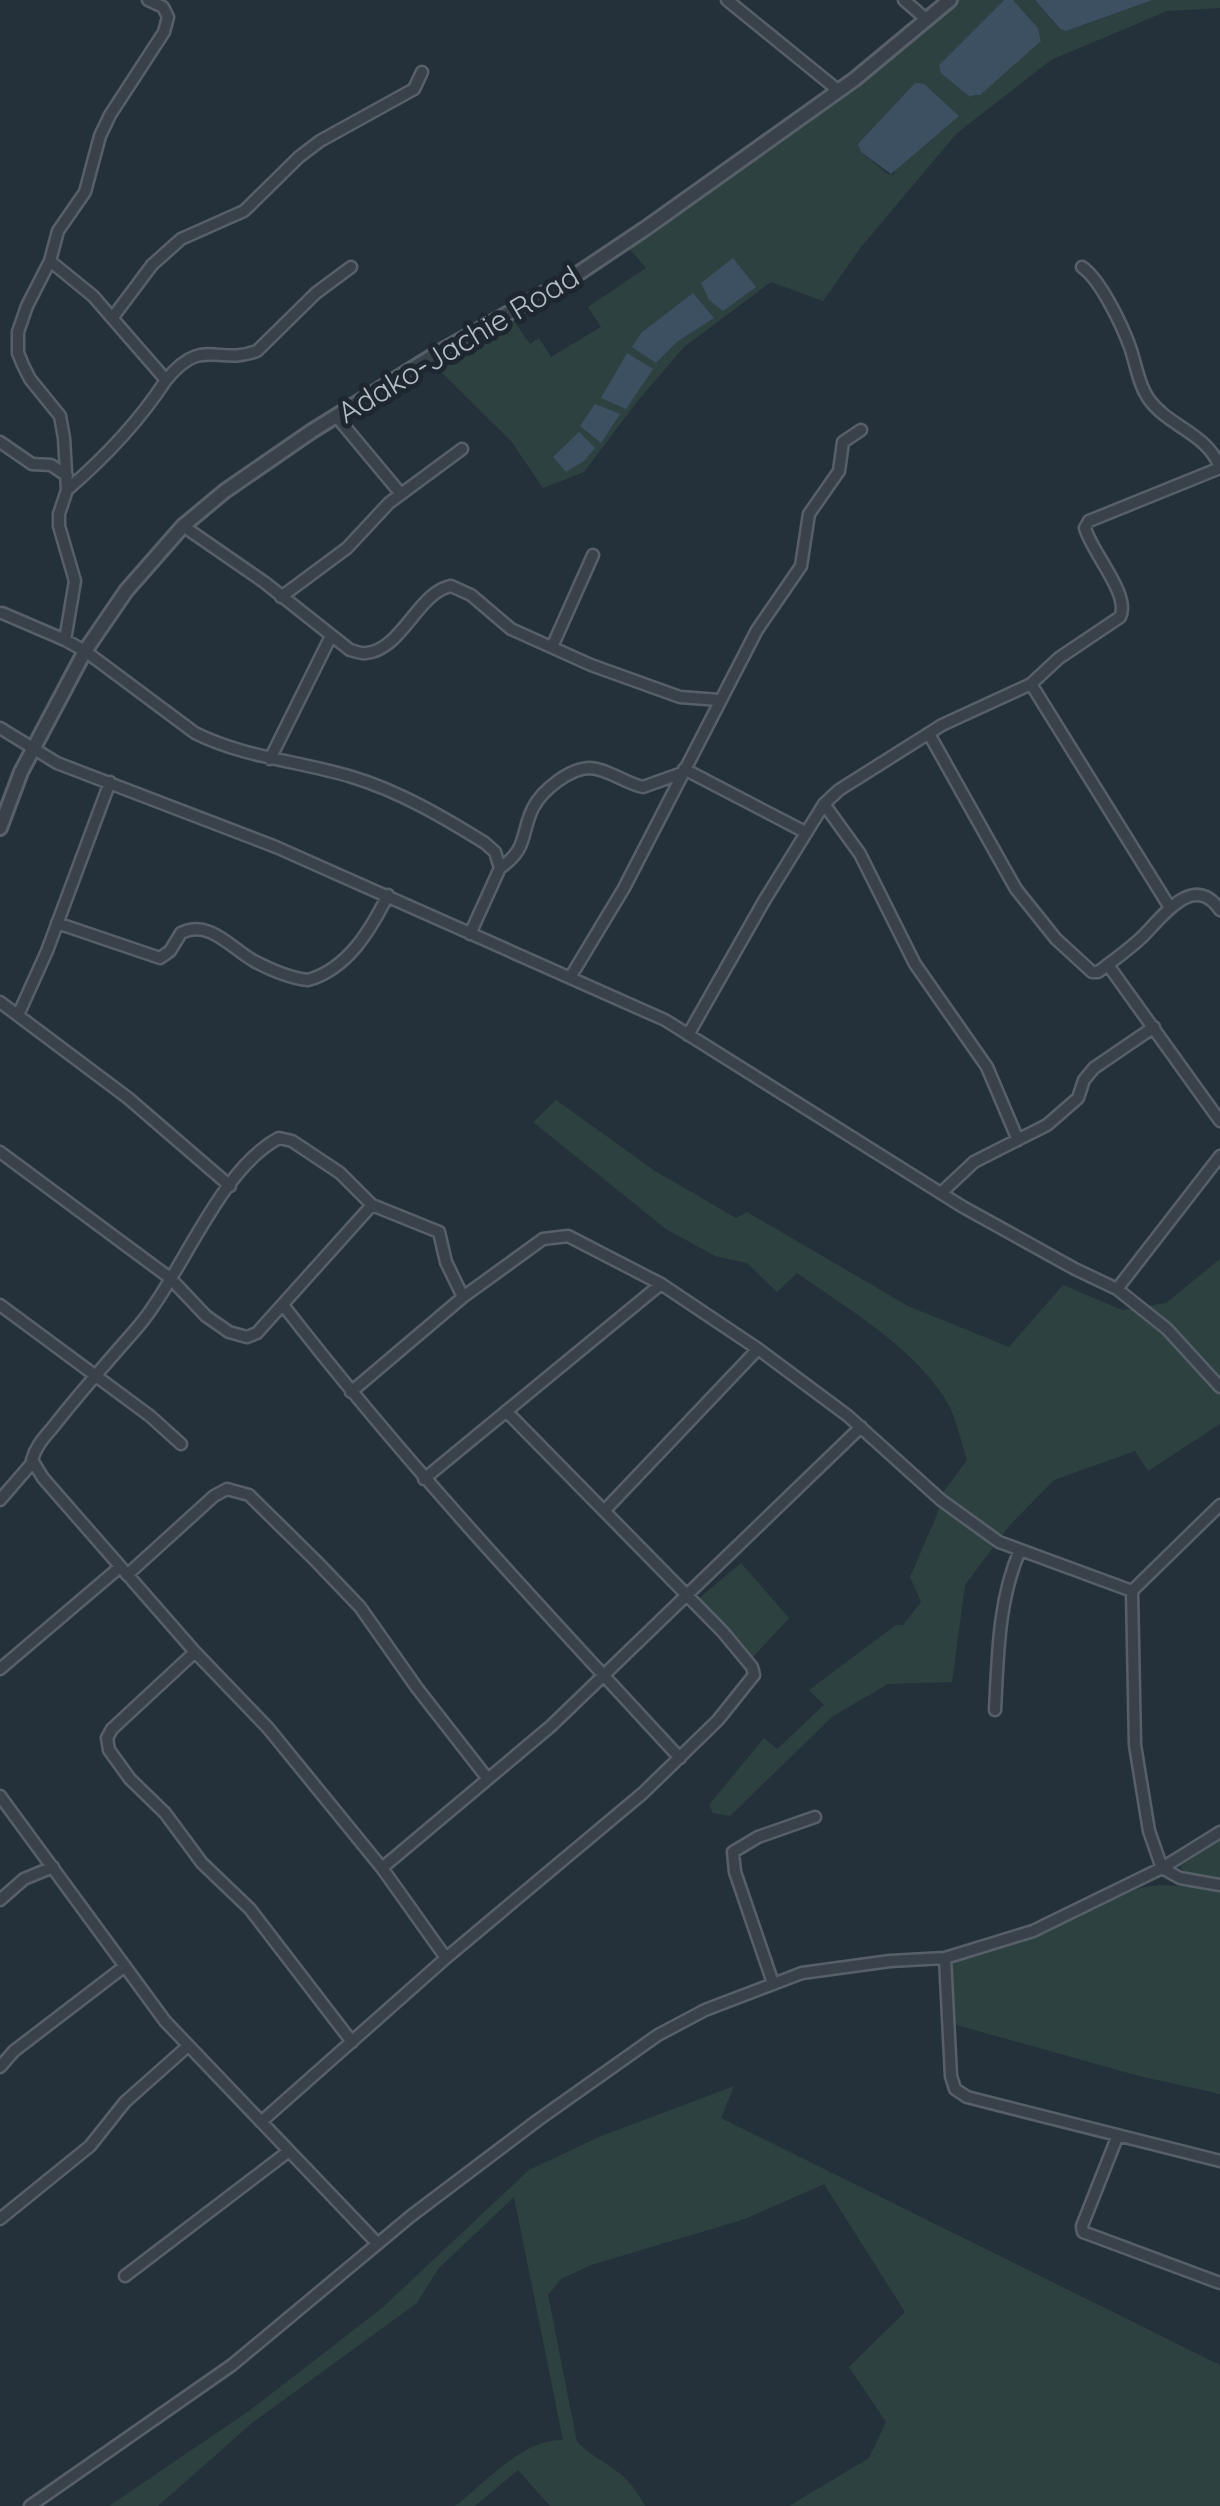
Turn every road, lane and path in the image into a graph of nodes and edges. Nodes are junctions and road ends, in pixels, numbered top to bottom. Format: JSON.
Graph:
{"nodes":[{"id":1,"x":148,"y":0,"type":"edge"},
{"id":2,"x":726,"y":0,"type":"edge"},
{"id":3,"x":904,"y":0,"type":"edge"},
{"id":4,"x":950,"y":0,"type":"edge"},
{"id":5,"x":926,"y":20,"type":"junction"},
{"id":6,"x":422,"y":72,"type":"dead end"},
{"id":7,"x":839,"y":91,"type":"junction"},
{"id":8,"x":50,"y":261,"type":"junction"},
{"id":9,"x":1082,"y":267,"type":"dead end"},
{"id":10,"x":351,"y":268,"type":"dead end"},
{"id":11,"x":113,"y":317,"type":"junction"},
{"id":12,"x":166,"y":380,"type":"junction"},
{"id":13,"x":336,"y":416,"type":"junction"},
{"id":14,"x":861,"y":430,"type":"dead end"},
{"id":15,"x":0,"y":442,"type":"edge"},
{"id":16,"x":462,"y":449,"type":"dead end"},
{"id":17,"x":1220,"y":468,"type":"edge"},
{"id":18,"x":68,"y":476,"type":"junction"},
{"id":19,"x":67,"y":490,"type":"junction"},
{"id":20,"x":401,"y":494,"type":"junction"},
{"id":21,"x":183,"y":526,"type":"junction"},
{"id":22,"x":593,"y":555,"type":"dead end"},
{"id":23,"x":281,"y":597,"type":"junction"},
{"id":24,"x":2,"y":613,"type":"edge"},
{"id":25,"x":331,"y":636,"type":"junction"},
{"id":26,"x":65,"y":640,"type":"junction"},
{"id":27,"x":552,"y":647,"type":"junction"},
{"id":28,"x":86,"y":651,"type":"junction"},
{"id":29,"x":1030,"y":684,"type":"junction"},
{"id":30,"x":719,"y":700,"type":"junction"},
{"id":31,"x":0,"y":728,"type":"edge"},
{"id":32,"x":929,"y":734,"type":"junction"},
{"id":33,"x":32,"y":749,"type":"junction"},
{"id":34,"x":270,"y":759,"type":"junction"},
{"id":35,"x":683,"y":771,"type":"junction"},
{"id":36,"x":110,"y":782,"type":"junction"},
{"id":37,"x":824,"y":804,"type":"junction"},
{"id":38,"x":0,"y":828,"type":"edge"},
{"id":39,"x":805,"y":832,"type":"junction"},
{"id":40,"x":500,"y":868,"type":"junction"},
{"id":41,"x":388,"y":895,"type":"junction"},
{"id":42,"x":1169,"y":906,"type":"junction"},
{"id":43,"x":1220,"y":910,"type":"edge"},
{"id":44,"x":57,"y":923,"type":"junction"},
{"id":45,"x":470,"y":934,"type":"junction"},
{"id":46,"x":1108,"y":965,"type":"junction"},
{"id":47,"x":571,"y":976,"type":"junction"},
{"id":48,"x":0,"y":1002,"type":"edge"},
{"id":49,"x":18,"y":1013,"type":"junction"},
{"id":50,"x":1154,"y":1027,"type":"junction"},
{"id":51,"x":688,"y":1035,"type":"junction"},
{"id":52,"x":1220,"y":1121,"type":"edge"},
{"id":53,"x":1018,"y":1140,"type":"junction"},
{"id":54,"x":0,"y":1152,"type":"edge"},
{"id":55,"x":1220,"y":1156,"type":"edge"},
{"id":56,"x":230,"y":1186,"type":"junction"},
{"id":57,"x":941,"y":1194,"type":"junction"},
{"id":58,"x":372,"y":1206,"type":"junction"},
{"id":59,"x":170,"y":1278,"type":"junction"},
{"id":60,"x":661,"y":1284,"type":"junction"},
{"id":61,"x":1117,"y":1289,"type":"junction"},
{"id":62,"x":463,"y":1297,"type":"junction"},
{"id":63,"x":0,"y":1305,"type":"edge"},
{"id":64,"x":283,"y":1305,"type":"junction"},
{"id":65,"x":758,"y":1350,"type":"junction"},
{"id":66,"x":94,"y":1376,"type":"junction"},
{"id":67,"x":1220,"y":1387,"type":"edge"},
{"id":68,"x":350,"y":1392,"type":"junction"},
{"id":69,"x":506,"y":1410,"type":"junction"},
{"id":70,"x":861,"y":1428,"type":"junction"},
{"id":71,"x":181,"y":1444,"type":"dead end"},
{"id":72,"x":32,"y":1463,"type":"junction"},
{"id":73,"x":424,"y":1479,"type":"junction"},
{"id":74,"x":0,"y":1500,"type":"edge"},
{"id":75,"x":1220,"y":1505,"type":"edge"},
{"id":76,"x":605,"y":1510,"type":"junction"},
{"id":77,"x":1020,"y":1550,"type":"junction"},
{"id":78,"x":124,"y":1571,"type":"junction"},
{"id":79,"x":1132,"y":1591,"type":"junction"},
{"id":80,"x":686,"y":1596,"type":"junction"},
{"id":81,"x":195,"y":1652,"type":"junction"},
{"id":82,"x":0,"y":1668,"type":"edge"},
{"id":83,"x":604,"y":1676,"type":"junction"},
{"id":84,"x":996,"y":1710,"type":"dead end"},
{"id":85,"x":680,"y":1758,"type":"junction"},
{"id":86,"x":488,"y":1779,"type":"junction"},
{"id":87,"x":0,"y":1796,"type":"edge"},
{"id":88,"x":815,"y":1817,"type":"dead end"},
{"id":89,"x":1220,"y":1832,"type":"edge"},
{"id":90,"x":53,"y":1868,"type":"junction"},
{"id":91,"x":382,"y":1868,"type":"junction"},
{"id":92,"x":1162,"y":1868,"type":"junction"},
{"id":93,"x":1220,"y":1885,"type":"edge"},
{"id":94,"x":0,"y":1900,"type":"edge"},
{"id":95,"x":446,"y":1958,"type":"junction"},
{"id":96,"x":945,"y":1958,"type":"junction"},
{"id":97,"x":125,"y":1966,"type":"junction"},
{"id":98,"x":773,"y":1983,"type":"junction"},
{"id":99,"x":352,"y":2042,"type":"junction"},
{"id":100,"x":188,"y":2046,"type":"junction"},
{"id":101,"x":0,"y":2067,"type":"edge"},
{"id":102,"x":261,"y":2122,"type":"junction"},
{"id":103,"x":1118,"y":2135,"type":"junction"},
{"id":104,"x":289,"y":2151,"type":"junction"},
{"id":105,"x":1220,"y":2161,"type":"edge"},
{"id":106,"x":0,"y":2219,"type":"edge"},
{"id":107,"x":377,"y":2243,"type":"junction"},
{"id":108,"x":125,"y":2276,"type":"dead end"},
{"id":109,"x":1220,"y":2284,"type":"edge"},
{"id":110,"x":30,"y":2506,"type":"edge"}],
"edges":[{"from":1,"to":8,"type":"street"},
{"from":2,"to":7,"type":"street"},
{"from":3,"to":5,"type":"street"},
{"from":4,"to":5,"type":"street","name":"Adako-Jachie Road"},
{"from":5,"to":7,"type":"street","name":"Adako-Jachie Road"},
{"from":6,"to":11,"type":"street"},
{"from":7,"to":13,"type":"street","name":"Adako-Jachie Road"},
{"from":8,"to":11,"type":"street"},
{"from":8,"to":18,"type":"street"},
{"from":9,"to":17,"type":"street"},
{"from":10,"to":12,"type":"street"},
{"from":11,"to":12,"type":"street"},
{"from":12,"to":19,"type":"street"},
{"from":13,"to":20,"type":"street"},
{"from":13,"to":21,"type":"street","name":"Adako-Jachie Road"},
{"from":14,"to":30,"type":"street"},
{"from":15,"to":18,"type":"street"},
{"from":16,"to":20,"type":"street"},
{"from":17,"to":29,"type":"street"},
{"from":18,"to":19,"type":"street"},
{"from":19,"to":26,"type":"street"},
{"from":20,"to":23,"type":"street"},
{"from":21,"to":23,"type":"street"},
{"from":21,"to":28,"type":"street","name":"Adako-Jachie Road"},
{"from":22,"to":27,"type":"street"},
{"from":23,"to":25,"type":"street"},
{"from":24,"to":26,"type":"street"},
{"from":25,"to":27,"type":"street"},
{"from":25,"to":34,"type":"street"},
{"from":26,"to":28,"type":"street"},
{"from":27,"to":30,"type":"street"},
{"from":28,"to":33,"type":"street","name":"Adako-Jachie Road"},
{"from":28,"to":34,"type":"street"},
{"from":29,"to":32,"type":"street"},
{"from":29,"to":42,"type":"street"},
{"from":30,"to":35,"type":"street"},
{"from":31,"to":33,"type":"street"},
{"from":32,"to":37,"type":"street"},
{"from":32,"to":46,"type":"street"},
{"from":33,"to":36,"type":"street"},
{"from":33,"to":38,"type":"street","name":"Adako-Jachie Road"},
{"from":34,"to":40,"type":"street"},
{"from":35,"to":39,"type":"street"},
{"from":35,"to":40,"type":"street"},
{"from":35,"to":47,"type":"street"},
{"from":36,"to":41,"type":"street"},
{"from":36,"to":44,"type":"street"},
{"from":37,"to":39,"type":"street"},
{"from":37,"to":53,"type":"street"},
{"from":39,"to":51,"type":"street"},
{"from":40,"to":45,"type":"street"},
{"from":41,"to":44,"type":"street"},
{"from":41,"to":45,"type":"street"},
{"from":42,"to":43,"type":"street"},
{"from":42,"to":46,"type":"street"},
{"from":44,"to":49,"type":"street"},
{"from":45,"to":47,"type":"street"},
{"from":46,"to":50,"type":"street"},
{"from":47,"to":51,"type":"street"},
{"from":48,"to":49,"type":"street"},
{"from":49,"to":56,"type":"street"},
{"from":50,"to":52,"type":"street"},
{"from":50,"to":53,"type":"street"},
{"from":51,"to":57,"type":"street"},
{"from":53,"to":57,"type":"street"},
{"from":54,"to":59,"type":"street"},
{"from":55,"to":61,"type":"street"},
{"from":56,"to":58,"type":"street"},
{"from":56,"to":59,"type":"street"},
{"from":57,"to":61,"type":"street"},
{"from":58,"to":62,"type":"street"},
{"from":58,"to":64,"type":"street"},
{"from":59,"to":64,"type":"street"},
{"from":59,"to":66,"type":"street"},
{"from":60,"to":62,"type":"street"},
{"from":60,"to":65,"type":"street"},
{"from":60,"to":69,"type":"street"},
{"from":61,"to":67,"type":"street"},
{"from":62,"to":68,"type":"street"},
{"from":63,"to":66,"type":"street"},
{"from":64,"to":68,"type":"street"},
{"from":65,"to":70,"type":"street"},
{"from":65,"to":76,"type":"street"},
{"from":66,"to":71,"type":"street"},
{"from":66,"to":72,"type":"street"},
{"from":68,"to":73,"type":"street"},
{"from":69,"to":73,"type":"street"},
{"from":69,"to":76,"type":"street"},
{"from":70,"to":77,"type":"street"},
{"from":70,"to":80,"type":"street"},
{"from":72,"to":74,"type":"street"},
{"from":72,"to":78,"type":"street"},
{"from":73,"to":83,"type":"street"},
{"from":75,"to":79,"type":"street"},
{"from":76,"to":80,"type":"street"},
{"from":77,"to":79,"type":"street"},
{"from":77,"to":84,"type":"street"},
{"from":78,"to":81,"type":"street"},
{"from":78,"to":82,"type":"street"},
{"from":78,"to":86,"type":"street"},
{"from":79,"to":92,"type":"street"},
{"from":80,"to":83,"type":"street"},
{"from":80,"to":85,"type":"street"},
{"from":81,"to":91,"type":"street"},
{"from":81,"to":99,"type":"street"},
{"from":83,"to":85,"type":"street"},
{"from":83,"to":86,"type":"street"},
{"from":85,"to":95,"type":"street"},
{"from":86,"to":91,"type":"street"},
{"from":87,"to":90,"type":"street"},
{"from":88,"to":98,"type":"street"},
{"from":89,"to":92,"type":"street"},
{"from":90,"to":94,"type":"street"},
{"from":90,"to":97,"type":"street"},
{"from":91,"to":95,"type":"street"},
{"from":92,"to":93,"type":"street"},
{"from":92,"to":96,"type":"street"},
{"from":95,"to":99,"type":"street"},
{"from":96,"to":98,"type":"street"},
{"from":96,"to":103,"type":"street"},
{"from":97,"to":100,"type":"street"},
{"from":97,"to":101,"type":"street"},
{"from":98,"to":107,"type":"street"},
{"from":99,"to":102,"type":"street"},
{"from":100,"to":102,"type":"street"},
{"from":100,"to":106,"type":"street"},
{"from":102,"to":104,"type":"street"},
{"from":103,"to":105,"type":"street"},
{"from":103,"to":109,"type":"street"},
{"from":104,"to":107,"type":"street"},
{"from":104,"to":108,"type":"street"},
{"from":107,"to":110,"type":"street"}]}
